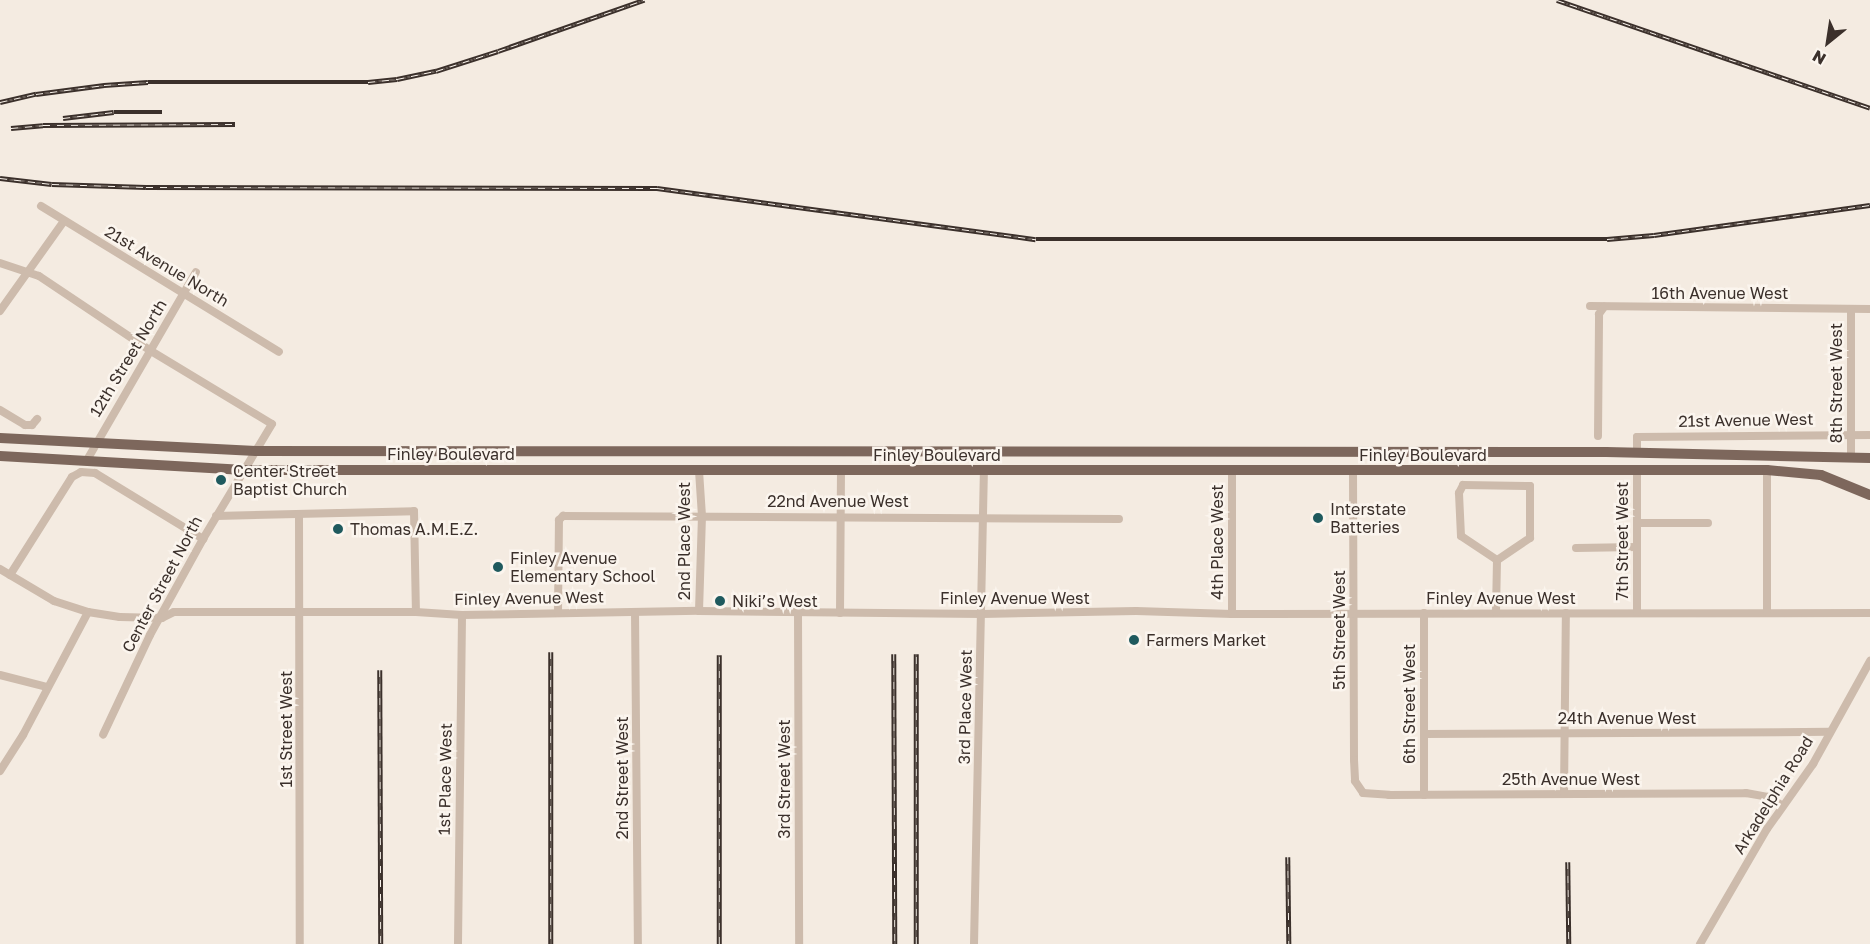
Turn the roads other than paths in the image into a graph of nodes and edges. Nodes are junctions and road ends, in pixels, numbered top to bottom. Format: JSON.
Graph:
{"nodes":[{"id":1,"x":41,"y":206,"type":"dead end"},
{"id":2,"x":64,"y":221,"type":"junction"},
{"id":3,"x":0,"y":263,"type":"edge"},
{"id":4,"x":28,"y":271,"type":"junction"},
{"id":5,"x":196,"y":272,"type":"dead end"},
{"id":6,"x":184,"y":294,"type":"junction"},
{"id":7,"x":1590,"y":306,"type":"dead end"},
{"id":8,"x":1604,"y":307,"type":"junction"},
{"id":9,"x":1851,"y":309,"type":"junction"},
{"id":10,"x":1870,"y":309,"type":"edge"},
{"id":11,"x":0,"y":311,"type":"edge"},
{"id":12,"x":151,"y":351,"type":"junction"},
{"id":13,"x":279,"y":352,"type":"dead end"},
{"id":14,"x":0,"y":410,"type":"edge"},
{"id":15,"x":36,"y":419,"type":"dead end"},
{"id":16,"x":1851,"y":435,"type":"junction"},
{"id":17,"x":1870,"y":435,"type":"edge"},
{"id":18,"x":1598,"y":436,"type":"dead end"},
{"id":19,"x":0,"y":438,"type":"edge"},
{"id":20,"x":96,"y":441,"type":"junction"},
{"id":21,"x":256,"y":451,"type":"junction"},
{"id":22,"x":414,"y":451,"type":"junction"},
{"id":23,"x":699,"y":452,"type":"junction"},
{"id":24,"x":842,"y":452,"type":"junction"},
{"id":25,"x":984,"y":452,"type":"junction"},
{"id":26,"x":1128,"y":452,"type":"junction"},
{"id":27,"x":1231,"y":452,"type":"junction"},
{"id":28,"x":1354,"y":452,"type":"junction"},
{"id":29,"x":1637,"y":452,"type":"junction"},
{"id":30,"x":1766,"y":455,"type":"junction"},
{"id":31,"x":0,"y":456,"type":"edge"},
{"id":32,"x":1851,"y":457,"type":"junction"},
{"id":33,"x":1869,"y":457,"type":"edge"},
{"id":34,"x":87,"y":460,"type":"junction"},
{"id":35,"x":415,"y":469,"type":"junction"},
{"id":36,"x":1637,"y":469,"type":"junction"},
{"id":37,"x":245,"y":470,"type":"junction"},
{"id":38,"x":984,"y":470,"type":"junction"},
{"id":39,"x":1132,"y":470,"type":"junction"},
{"id":40,"x":1353,"y":470,"type":"junction"},
{"id":41,"x":1767,"y":470,"type":"junction"},
{"id":42,"x":699,"y":471,"type":"junction"},
{"id":43,"x":842,"y":471,"type":"junction"},
{"id":44,"x":1232,"y":471,"type":"junction"},
{"id":45,"x":1870,"y":495,"type":"edge"},
{"id":46,"x":299,"y":514,"type":"junction"},
{"id":47,"x":216,"y":516,"type":"junction"},
{"id":48,"x":702,"y":516,"type":"junction"},
{"id":49,"x":983,"y":516,"type":"junction"},
{"id":50,"x":841,"y":518,"type":"junction"},
{"id":51,"x":1119,"y":519,"type":"dead end"},
{"id":52,"x":1637,"y":523,"type":"junction"},
{"id":53,"x":1708,"y":523,"type":"dead end"},
{"id":54,"x":203,"y":539,"type":"junction"},
{"id":55,"x":1637,"y":547,"type":"junction"},
{"id":56,"x":1576,"y":548,"type":"dead end"},
{"id":57,"x":1497,"y":560,"type":"junction"},
{"id":58,"x":0,"y":569,"type":"edge"},
{"id":59,"x":10,"y":575,"type":"junction"},
{"id":60,"x":699,"y":611,"type":"junction"},
{"id":61,"x":88,"y":612,"type":"junction"},
{"id":62,"x":301,"y":612,"type":"junction"},
{"id":63,"x":416,"y":612,"type":"junction"},
{"id":64,"x":558,"y":612,"type":"junction"},
{"id":65,"x":635,"y":612,"type":"junction"},
{"id":66,"x":1496,"y":612,"type":"junction"},
{"id":67,"x":1637,"y":612,"type":"junction"},
{"id":68,"x":1767,"y":612,"type":"junction"},
{"id":69,"x":798,"y":613,"type":"junction"},
{"id":70,"x":840,"y":613,"type":"junction"},
{"id":71,"x":1354,"y":613,"type":"junction"},
{"id":72,"x":1424,"y":613,"type":"junction"},
{"id":73,"x":1566,"y":613,"type":"junction"},
{"id":74,"x":1870,"y":613,"type":"edge"},
{"id":75,"x":982,"y":614,"type":"junction"},
{"id":76,"x":1232,"y":614,"type":"junction"},
{"id":77,"x":462,"y":615,"type":"junction"},
{"id":78,"x":162,"y":618,"type":"junction"},
{"id":79,"x":1870,"y":662,"type":"edge"},
{"id":80,"x":0,"y":675,"type":"edge"},
{"id":81,"x":47,"y":687,"type":"junction"},
{"id":82,"x":1830,"y":732,"type":"junction"},
{"id":83,"x":1565,"y":733,"type":"junction"},
{"id":84,"x":1424,"y":734,"type":"junction"},
{"id":85,"x":103,"y":735,"type":"dead end"},
{"id":86,"x":0,"y":771,"type":"edge"},
{"id":87,"x":1359,"y":788,"type":"joint"},
{"id":88,"x":1564,"y":793,"type":"junction"},
{"id":89,"x":1424,"y":795,"type":"junction"},
{"id":90,"x":1783,"y":806,"type":"junction"},
{"id":91,"x":300,"y":944,"type":"edge"},
{"id":92,"x":458,"y":944,"type":"edge"},
{"id":93,"x":638,"y":944,"type":"edge"},
{"id":94,"x":800,"y":944,"type":"edge"},
{"id":95,"x":974,"y":944,"type":"edge"},
{"id":96,"x":1700,"y":944,"type":"edge"}],
"edges":[{"from":1,"to":2,"type":"street","name":"21st Avenue North"},
{"from":2,"to":4,"type":"street"},
{"from":2,"to":6,"type":"street","name":"21st Avenue North"},
{"from":3,"to":4,"type":"street"},
{"from":4,"to":11,"type":"street"},
{"from":4,"to":12,"type":"street"},
{"from":5,"to":6,"type":"street","name":"12th Street North"},
{"from":6,"to":12,"type":"street","name":"12th Street North"},
{"from":6,"to":13,"type":"street","name":"21st Avenue North"},
{"from":7,"to":8,"type":"street","name":"16th Avenue West"},
{"from":8,"to":9,"type":"street","name":"16th Avenue West"},
{"from":8,"to":18,"type":"street"},
{"from":9,"to":10,"type":"street"},
{"from":9,"to":16,"type":"street","name":"8th Street West"},
{"from":12,"to":20,"type":"street","name":"12th Street North"},
{"from":12,"to":21,"type":"street"},
{"from":14,"to":15,"type":"street"},
{"from":16,"to":17,"type":"street","name":"21st Avenue West"},
{"from":16,"to":29,"type":"street","name":"21st Avenue West"},
{"from":16,"to":32,"type":"street","name":"8th Street West"},
{"from":19,"to":20,"type":"main road","name":"Finley Boulevard"},
{"from":20,"to":21,"type":"main road","name":"Finley Boulevard"},
{"from":20,"to":34,"type":"street","name":"12th Street North"},
{"from":21,"to":22,"type":"main road","name":"Finley Boulevard"},
{"from":21,"to":37,"type":"street","name":"Center Street North"},
{"from":22,"to":23,"type":"main road","name":"Finley Boulevard"},
{"from":22,"to":35,"type":"main road"},
{"from":23,"to":24,"type":"main road","name":"Finley Boulevard"},
{"from":23,"to":42,"type":"main road"},
{"from":24,"to":25,"type":"main road","name":"Finley Boulevard"},
{"from":24,"to":43,"type":"main road"},
{"from":25,"to":26,"type":"main road","name":"Finley Boulevard"},
{"from":25,"to":38,"type":"main road"},
{"from":26,"to":27,"type":"main road","name":"Finley Boulevard"},
{"from":26,"to":39,"type":"main road"},
{"from":27,"to":28,"type":"main road","name":"Finley Boulevard"},
{"from":27,"to":44,"type":"main road"},
{"from":28,"to":29,"type":"main road","name":"Finley Boulevard"},
{"from":28,"to":40,"type":"main road"},
{"from":29,"to":30,"type":"main road","name":"Finley Boulevard"},
{"from":29,"to":36,"type":"main road"},
{"from":30,"to":32,"type":"main road","name":"Finley Boulevard"},
{"from":30,"to":41,"type":"main road"},
{"from":31,"to":34,"type":"main road","name":"Finley Boulevard"},
{"from":32,"to":33,"type":"main road","name":"Finley Boulevard"},
{"from":34,"to":37,"type":"main road","name":"Finley Boulevard"},
{"from":35,"to":37,"type":"main road","name":"Finley Boulevard"},
{"from":35,"to":42,"type":"main road","name":"Finley Boulevard"},
{"from":36,"to":40,"type":"main road","name":"Finley Boulevard"},
{"from":36,"to":41,"type":"main road","name":"Finley Boulevard"},
{"from":36,"to":52,"type":"street","name":"7th Street West"},
{"from":37,"to":47,"type":"street","name":"Center Street North"},
{"from":38,"to":39,"type":"main road","name":"Finley Boulevard"},
{"from":38,"to":43,"type":"main road","name":"Finley Boulevard"},
{"from":38,"to":49,"type":"street","name":"3rd Place West"},
{"from":39,"to":44,"type":"main road","name":"Finley Boulevard"},
{"from":40,"to":44,"type":"main road","name":"Finley Boulevard"},
{"from":40,"to":71,"type":"street","name":"5th Street West"},
{"from":41,"to":45,"type":"main road","name":"Finley Boulevard"},
{"from":41,"to":68,"type":"street"},
{"from":42,"to":43,"type":"main road","name":"Finley Boulevard"},
{"from":42,"to":48,"type":"street","name":"2nd Place West"},
{"from":43,"to":50,"type":"street"},
{"from":44,"to":76,"type":"street","name":"4th Place West"},
{"from":46,"to":47,"type":"street"},
{"from":46,"to":62,"type":"street","name":"1st Street West"},
{"from":46,"to":63,"type":"street"},
{"from":47,"to":54,"type":"street","name":"Center Street North"},
{"from":48,"to":50,"type":"street","name":"22nd Avenue West"},
{"from":48,"to":60,"type":"street","name":"2nd Place West"},
{"from":48,"to":64,"type":"street","name":"22nd Avenue West"},
{"from":49,"to":50,"type":"street","name":"22nd Avenue West"},
{"from":49,"to":51,"type":"street","name":"22nd Avenue West"},
{"from":49,"to":75,"type":"street","name":"3rd Place West"},
{"from":50,"to":70,"type":"street"},
{"from":52,"to":53,"type":"street"},
{"from":52,"to":55,"type":"street","name":"7th Street West"},
{"from":54,"to":59,"type":"street"},
{"from":54,"to":78,"type":"street","name":"Center Street North"},
{"from":55,"to":56,"type":"street"},
{"from":55,"to":67,"type":"street","name":"7th Street West"},
{"from":57,"to":57,"type":"street"},
{"from":57,"to":66,"type":"street"},
{"from":58,"to":59,"type":"street","name":"Finley Avenue West"},
{"from":59,"to":61,"type":"street","name":"Finley Avenue West"},
{"from":60,"to":65,"type":"street","name":"Finley Avenue West"},
{"from":60,"to":69,"type":"street","name":"Finley Avenue West"},
{"from":61,"to":78,"type":"street","name":"Finley Avenue West"},
{"from":61,"to":81,"type":"street"},
{"from":62,"to":63,"type":"street","name":"Finley Avenue West"},
{"from":62,"to":78,"type":"street","name":"Finley Avenue West"},
{"from":62,"to":91,"type":"street","name":"1st Street West"},
{"from":63,"to":77,"type":"street","name":"Finley Avenue West"},
{"from":64,"to":65,"type":"street","name":"Finley Avenue West"},
{"from":64,"to":77,"type":"street","name":"Finley Avenue West"},
{"from":65,"to":93,"type":"street","name":"2nd Street West"},
{"from":66,"to":72,"type":"street","name":"Finley Avenue West"},
{"from":66,"to":73,"type":"street","name":"Finley Avenue West"},
{"from":67,"to":68,"type":"street","name":"Finley Avenue West"},
{"from":67,"to":73,"type":"street","name":"Finley Avenue West"},
{"from":68,"to":74,"type":"street","name":"Finley Avenue West"},
{"from":69,"to":70,"type":"street","name":"Finley Avenue West"},
{"from":69,"to":94,"type":"street","name":"3rd Street West"},
{"from":70,"to":75,"type":"street","name":"Finley Avenue West"},
{"from":71,"to":72,"type":"street","name":"Finley Avenue West"},
{"from":71,"to":76,"type":"street","name":"Finley Avenue West"},
{"from":71,"to":87,"type":"street","name":"5th Street West"},
{"from":72,"to":84,"type":"street","name":"6th Street West"},
{"from":73,"to":83,"type":"street"},
{"from":75,"to":76,"type":"street","name":"Finley Avenue West"},
{"from":75,"to":95,"type":"street","name":"3rd Place West"},
{"from":77,"to":92,"type":"street","name":"1st Place West"},
{"from":78,"to":85,"type":"street","name":"Center Street North"},
{"from":79,"to":82,"type":"street","name":"Arkadelphia Road"},
{"from":80,"to":81,"type":"street"},
{"from":81,"to":86,"type":"street"},
{"from":82,"to":83,"type":"street","name":"24th Avenue West"},
{"from":82,"to":90,"type":"street","name":"Arkadelphia Road"},
{"from":83,"to":84,"type":"street","name":"24th Avenue West"},
{"from":83,"to":88,"type":"street"},
{"from":84,"to":89,"type":"street","name":"6th Street West"},
{"from":87,"to":89,"type":"street","name":"25th Avenue West"},
{"from":88,"to":89,"type":"street","name":"25th Avenue West"},
{"from":88,"to":90,"type":"street","name":"25th Avenue West"},
{"from":90,"to":96,"type":"street","name":"Arkadelphia Road"}]}
